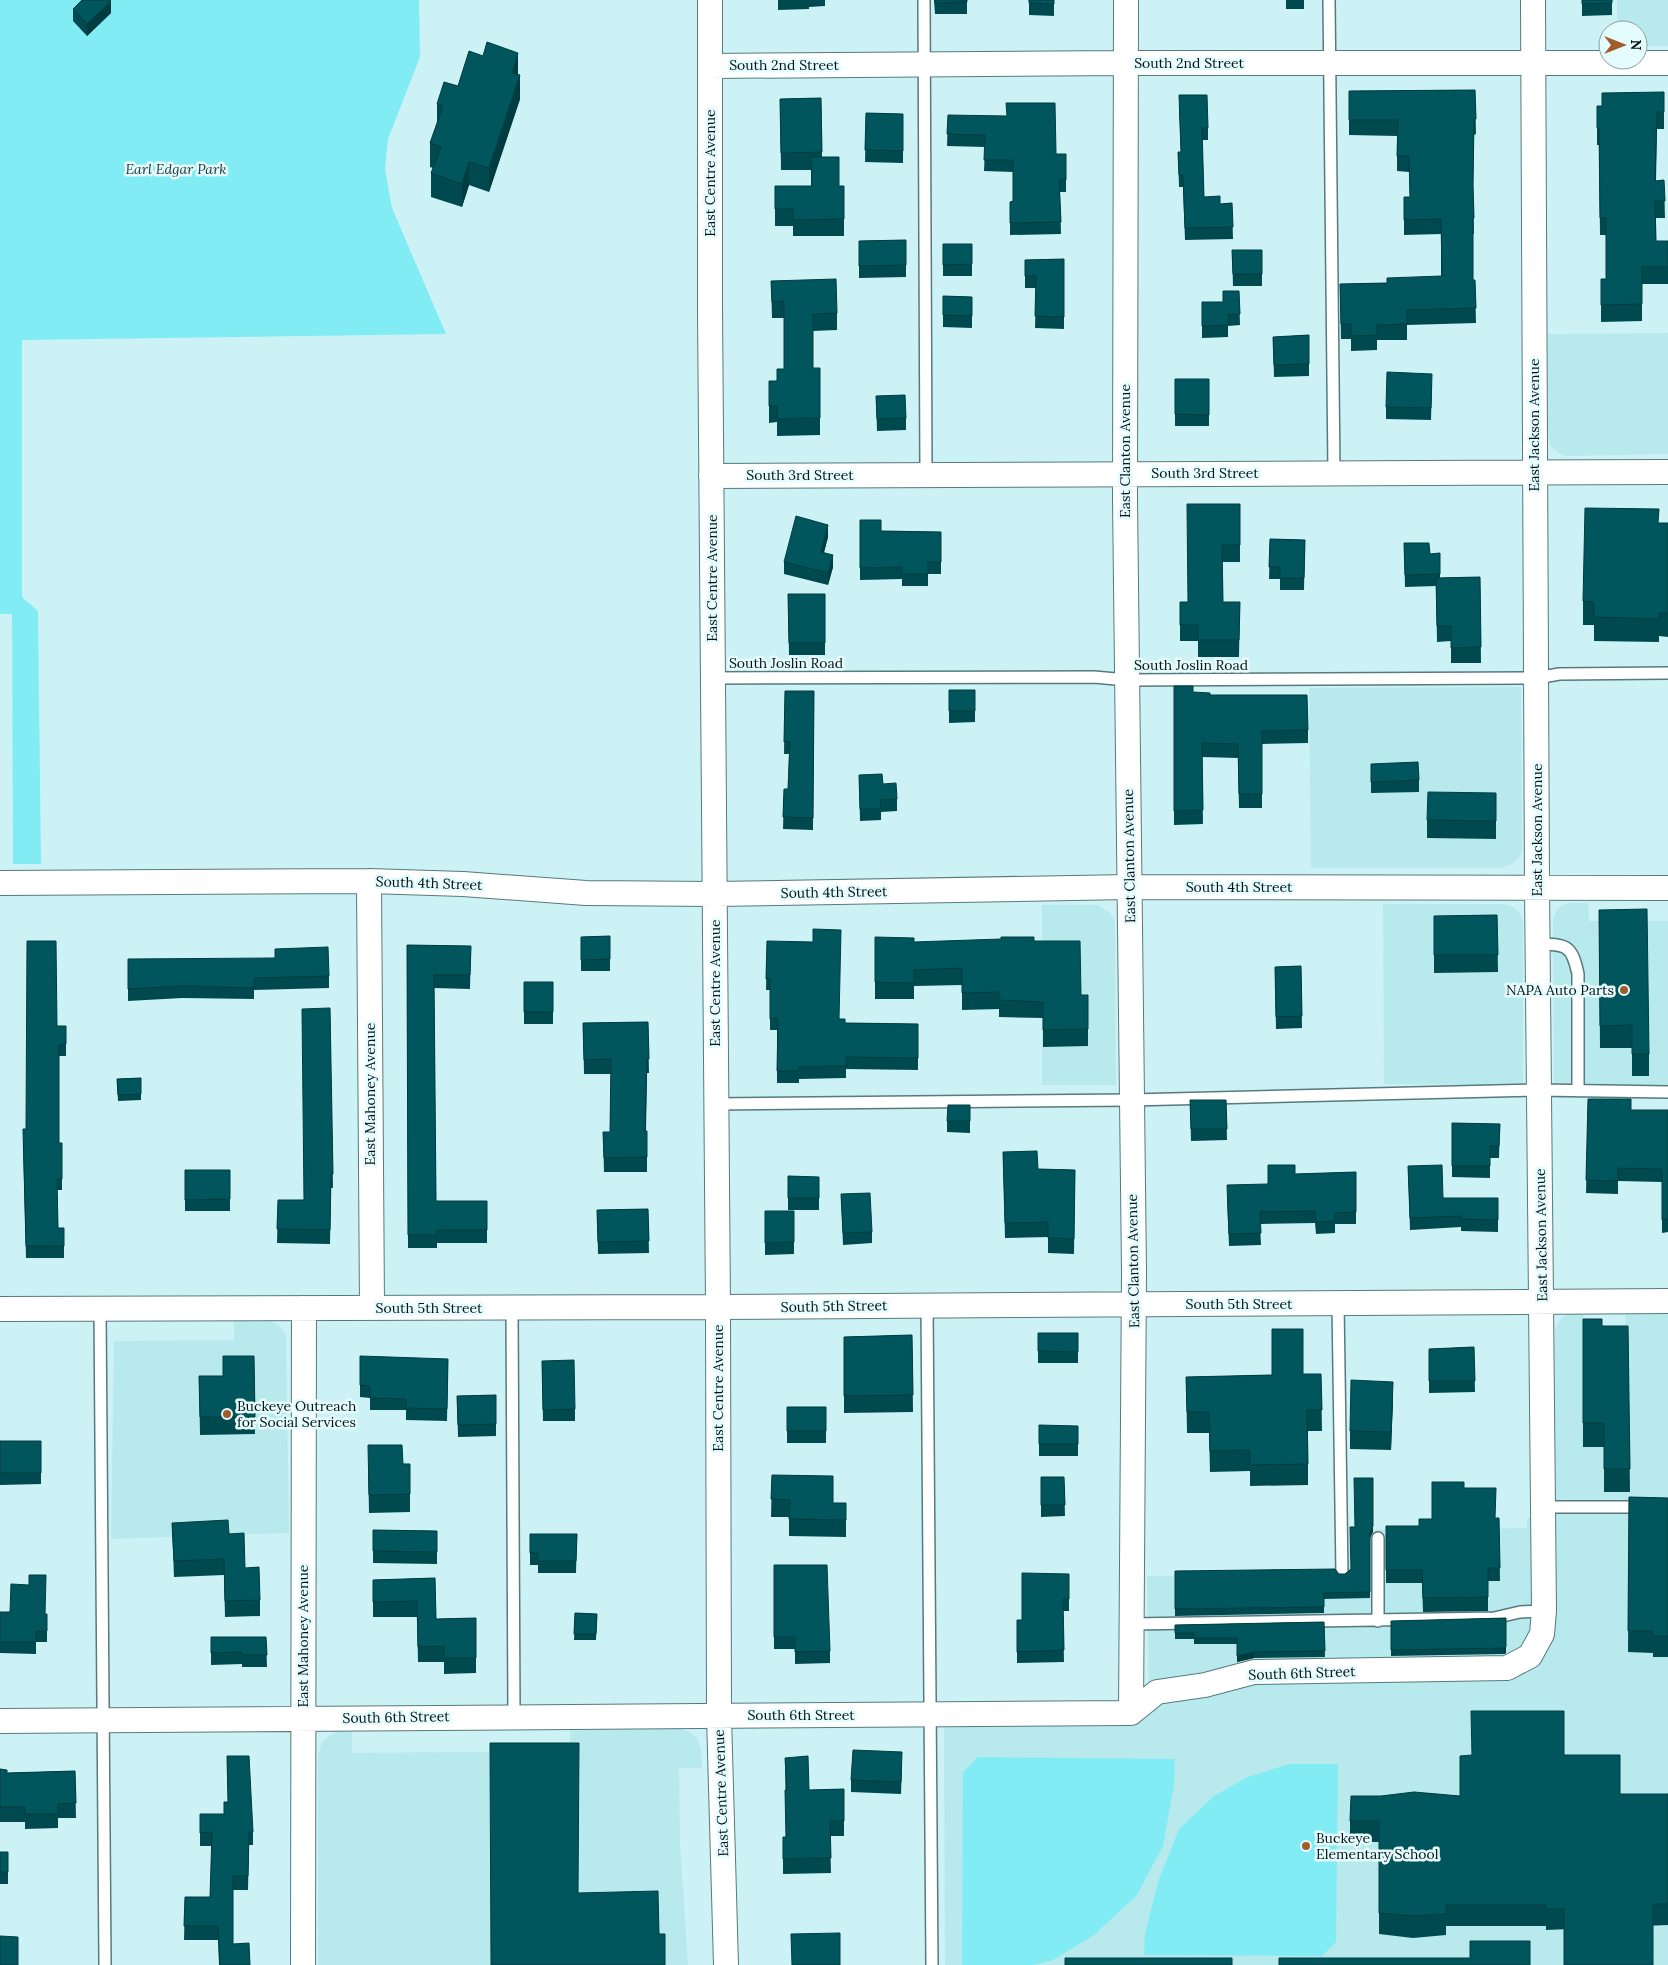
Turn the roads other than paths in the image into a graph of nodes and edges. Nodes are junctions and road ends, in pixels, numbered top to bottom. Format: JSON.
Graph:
{"nodes":[{"id":1,"x":710,"y":0,"type":"edge"},
{"id":2,"x":924,"y":0,"type":"edge"},
{"id":3,"x":1126,"y":0,"type":"edge"},
{"id":4,"x":1329,"y":0,"type":"edge"},
{"id":5,"x":1533,"y":0,"type":"edge"},
{"id":6,"x":1126,"y":63,"type":"junction"},
{"id":7,"x":1328,"y":63,"type":"junction"},
{"id":8,"x":1533,"y":63,"type":"junction"},
{"id":9,"x":1668,"y":63,"type":"edge"},
{"id":10,"x":924,"y":64,"type":"junction"},
{"id":11,"x":710,"y":66,"type":"junction"},
{"id":12,"x":1334,"y":472,"type":"junction"},
{"id":13,"x":1668,"y":472,"type":"edge"},
{"id":14,"x":1534,"y":473,"type":"junction"},
{"id":15,"x":1125,"y":474,"type":"junction"},
{"id":16,"x":926,"y":475,"type":"junction"},
{"id":17,"x":712,"y":476,"type":"junction"},
{"id":18,"x":1668,"y":673,"type":"edge"},
{"id":19,"x":713,"y":678,"type":"junction"},
{"id":20,"x":1537,"y":678,"type":"junction"},
{"id":21,"x":1127,"y":680,"type":"junction"},
{"id":22,"x":369,"y":880,"type":"junction"},
{"id":23,"x":0,"y":883,"type":"edge"},
{"id":24,"x":1130,"y":887,"type":"junction"},
{"id":25,"x":1537,"y":888,"type":"junction"},
{"id":26,"x":1668,"y":888,"type":"edge"},
{"id":27,"x":714,"y":894,"type":"junction"},
{"id":28,"x":1538,"y":944,"type":"junction"},
{"id":29,"x":1539,"y":1090,"type":"junction"},
{"id":30,"x":1578,"y":1091,"type":"junction"},
{"id":31,"x":1668,"y":1092,"type":"edge"},
{"id":32,"x":1131,"y":1100,"type":"junction"},
{"id":33,"x":716,"y":1104,"type":"junction"},
{"id":34,"x":1542,"y":1301,"type":"junction"},
{"id":35,"x":1668,"y":1301,"type":"edge"},
{"id":36,"x":1338,"y":1303,"type":"junction"},
{"id":37,"x":1134,"y":1304,"type":"junction"},
{"id":38,"x":927,"y":1305,"type":"junction"},
{"id":39,"x":512,"y":1307,"type":"junction"},
{"id":40,"x":718,"y":1307,"type":"junction"},
{"id":41,"x":100,"y":1308,"type":"junction"},
{"id":42,"x":304,"y":1308,"type":"junction"},
{"id":43,"x":372,"y":1308,"type":"junction"},
{"id":44,"x":0,"y":1309,"type":"edge"},
{"id":45,"x":1542,"y":1507,"type":"junction"},
{"id":46,"x":1668,"y":1507,"type":"edge"},
{"id":47,"x":1378,"y":1538,"type":"dead end"},
{"id":48,"x":1342,"y":1574,"type":"edge"},
{"id":49,"x":1544,"y":1611,"type":"junction"},
{"id":50,"x":1378,"y":1621,"type":"junction"},
{"id":51,"x":1132,"y":1624,"type":"junction"},
{"id":52,"x":1530,"y":1656,"type":"joint"},
{"id":53,"x":1131,"y":1712,"type":"junction"},
{"id":54,"x":930,"y":1714,"type":"junction"},
{"id":55,"x":514,"y":1716,"type":"junction"},
{"id":56,"x":719,"y":1716,"type":"junction"},
{"id":57,"x":303,"y":1718,"type":"junction"},
{"id":58,"x":104,"y":1720,"type":"junction"},
{"id":59,"x":0,"y":1721,"type":"edge"},
{"id":60,"x":105,"y":1965,"type":"edge"},
{"id":61,"x":302,"y":1965,"type":"edge"},
{"id":62,"x":726,"y":1965,"type":"edge"},
{"id":63,"x":932,"y":1965,"type":"edge"}],
"edges":[{"from":1,"to":11,"type":"street","name":"East Centre Avenue"},
{"from":2,"to":10,"type":"lane"},
{"from":3,"to":6,"type":"street","name":"East Clanton Avenue"},
{"from":4,"to":7,"type":"lane"},
{"from":5,"to":8,"type":"street","name":"East Jackson Avenue"},
{"from":6,"to":7,"type":"street","name":"South 2nd Street"},
{"from":6,"to":10,"type":"street","name":"South 2nd Street"},
{"from":6,"to":15,"type":"street","name":"East Clanton Avenue"},
{"from":7,"to":8,"type":"street","name":"South 2nd Street"},
{"from":7,"to":12,"type":"lane"},
{"from":8,"to":9,"type":"street","name":"South 2nd Street"},
{"from":8,"to":14,"type":"street","name":"East Jackson Avenue"},
{"from":10,"to":11,"type":"street","name":"South 2nd Street"},
{"from":10,"to":16,"type":"lane"},
{"from":11,"to":17,"type":"street","name":"East Centre Avenue"},
{"from":12,"to":14,"type":"street","name":"South 3rd Street"},
{"from":12,"to":15,"type":"street","name":"South 3rd Street"},
{"from":13,"to":14,"type":"street","name":"South 3rd Street"},
{"from":14,"to":20,"type":"street","name":"East Jackson Avenue"},
{"from":15,"to":16,"type":"street","name":"South 3rd Street"},
{"from":15,"to":21,"type":"street","name":"East Clanton Avenue"},
{"from":16,"to":17,"type":"street","name":"South 3rd Street"},
{"from":17,"to":19,"type":"street","name":"East Centre Avenue"},
{"from":18,"to":20,"type":"lane","name":"South Joslin Road"},
{"from":19,"to":21,"type":"lane","name":"South Joslin Road"},
{"from":19,"to":27,"type":"street","name":"East Centre Avenue"},
{"from":20,"to":21,"type":"lane","name":"South Joslin Road"},
{"from":20,"to":25,"type":"street","name":"East Jackson Avenue"},
{"from":21,"to":24,"type":"street","name":"East Clanton Avenue"},
{"from":22,"to":23,"type":"street","name":"South 4th Street"},
{"from":22,"to":27,"type":"street","name":"South 4th Street"},
{"from":22,"to":43,"type":"street","name":"East Mahoney Avenue"},
{"from":24,"to":25,"type":"street","name":"South 4th Street"},
{"from":24,"to":27,"type":"street","name":"South 4th Street"},
{"from":24,"to":32,"type":"street","name":"East Clanton Avenue"},
{"from":25,"to":26,"type":"street","name":"South 4th Street"},
{"from":25,"to":28,"type":"street","name":"East Jackson Avenue"},
{"from":27,"to":33,"type":"street","name":"East Centre Avenue"},
{"from":28,"to":29,"type":"street","name":"East Jackson Avenue"},
{"from":28,"to":30,"type":"lane"},
{"from":29,"to":30,"type":"lane"},
{"from":29,"to":32,"type":"lane"},
{"from":29,"to":34,"type":"street","name":"East Jackson Avenue"},
{"from":30,"to":31,"type":"lane"},
{"from":32,"to":33,"type":"lane"},
{"from":32,"to":37,"type":"street","name":"East Clanton Avenue"},
{"from":33,"to":40,"type":"street","name":"East Centre Avenue"},
{"from":34,"to":35,"type":"street","name":"South 5th Street"},
{"from":34,"to":36,"type":"street","name":"South 5th Street"},
{"from":34,"to":45,"type":"street","name":"East Jackson Avenue"},
{"from":36,"to":37,"type":"street","name":"South 5th Street"},
{"from":36,"to":48,"type":"lane"},
{"from":37,"to":38,"type":"street","name":"South 5th Street"},
{"from":37,"to":51,"type":"street","name":"East Clanton Avenue"},
{"from":38,"to":40,"type":"street","name":"South 5th Street"},
{"from":38,"to":54,"type":"lane"},
{"from":39,"to":40,"type":"street","name":"South 5th Street"},
{"from":39,"to":43,"type":"street","name":"South 5th Street"},
{"from":39,"to":55,"type":"lane"},
{"from":40,"to":56,"type":"street","name":"East Centre Avenue"},
{"from":41,"to":42,"type":"street","name":"South 5th Street"},
{"from":41,"to":44,"type":"street","name":"South 5th Street"},
{"from":41,"to":58,"type":"lane"},
{"from":42,"to":43,"type":"street","name":"South 5th Street"},
{"from":42,"to":57,"type":"street","name":"East Mahoney Avenue"},
{"from":45,"to":46,"type":"lane"},
{"from":45,"to":49,"type":"street","name":"East Jackson Avenue"},
{"from":47,"to":50,"type":"lane"},
{"from":49,"to":50,"type":"lane"},
{"from":49,"to":52,"type":"street","name":"East Jackson Avenue"},
{"from":50,"to":51,"type":"lane"},
{"from":51,"to":53,"type":"street","name":"East Clanton Avenue"},
{"from":52,"to":53,"type":"street","name":"South 6th Street"},
{"from":53,"to":54,"type":"street","name":"South 6th Street"},
{"from":54,"to":56,"type":"street","name":"South 6th Street"},
{"from":54,"to":63,"type":"lane"},
{"from":55,"to":56,"type":"street","name":"South 6th Street"},
{"from":55,"to":57,"type":"street","name":"South 6th Street"},
{"from":56,"to":62,"type":"street","name":"East Centre Avenue"},
{"from":57,"to":58,"type":"street","name":"South 6th Street"},
{"from":57,"to":61,"type":"street","name":"East Mahoney Avenue"},
{"from":58,"to":59,"type":"street","name":"South 6th Street"},
{"from":58,"to":60,"type":"lane"}]}
